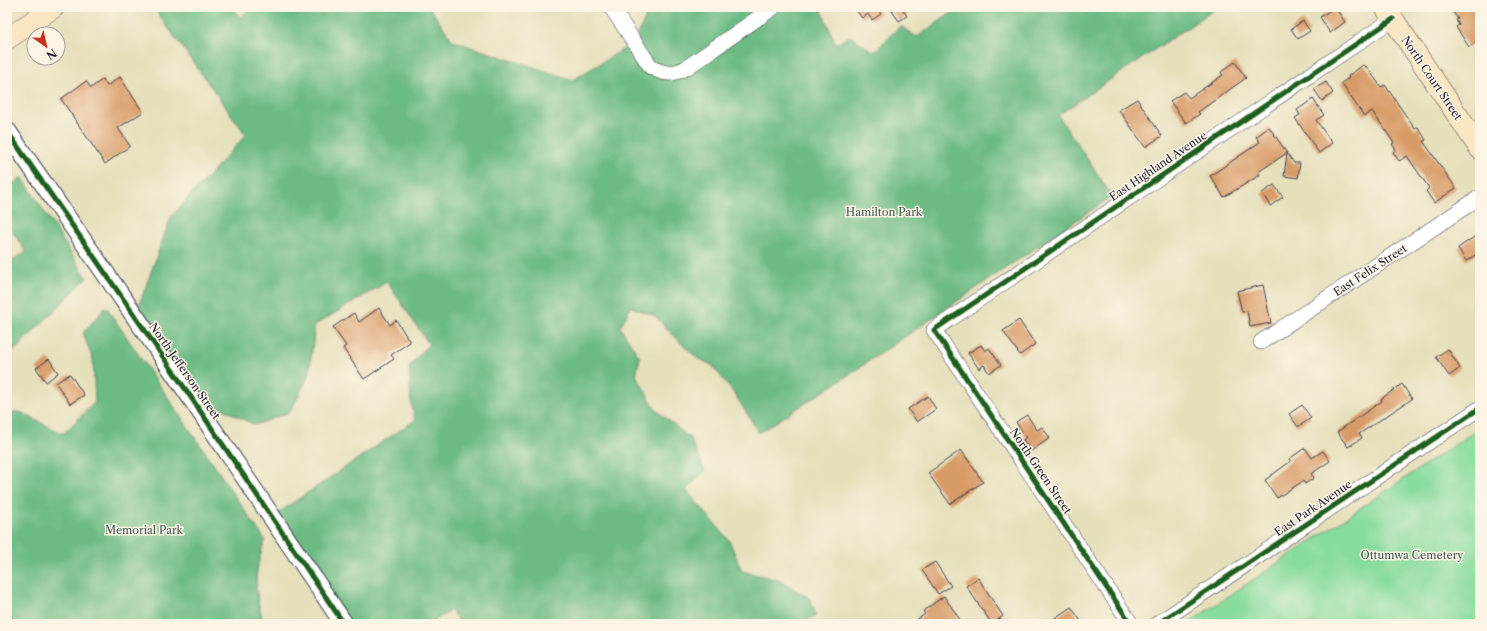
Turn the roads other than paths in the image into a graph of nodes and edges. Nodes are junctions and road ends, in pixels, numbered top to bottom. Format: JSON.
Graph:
{"nodes":[{"id":1,"x":54,"y":7,"type":"edge"},
{"id":2,"x":611,"y":7,"type":"edge"},
{"id":3,"x":774,"y":7,"type":"edge"},
{"id":4,"x":1389,"y":13,"type":"edge"},
{"id":5,"x":7,"y":39,"type":"edge"},
{"id":6,"x":7,"y":131,"type":"edge"},
{"id":7,"x":1480,"y":149,"type":"edge"},
{"id":8,"x":1480,"y":197,"type":"edge"},
{"id":9,"x":934,"y":330,"type":"joint"},
{"id":10,"x":1260,"y":342,"type":"dead end"},
{"id":11,"x":1480,"y":408,"type":"edge"},
{"id":12,"x":344,"y":624,"type":"edge"},
{"id":13,"x":1131,"y":624,"type":"edge"},
{"id":14,"x":1157,"y":624,"type":"edge"}],
"edges":[{"from":1,"to":5,"type":"main road"},
{"from":2,"to":3,"type":"street"},
{"from":4,"to":7,"type":"main road","name":"North Court Street"},
{"from":4,"to":9,"type":"street","name":"East Highland Avenue"},
{"from":6,"to":12,"type":"street","name":"North Jefferson Street"},
{"from":8,"to":10,"type":"street","name":"East Felix Street"},
{"from":9,"to":13,"type":"street","name":"North Green Street"},
{"from":11,"to":14,"type":"street","name":"East Park Avenue"}]}
